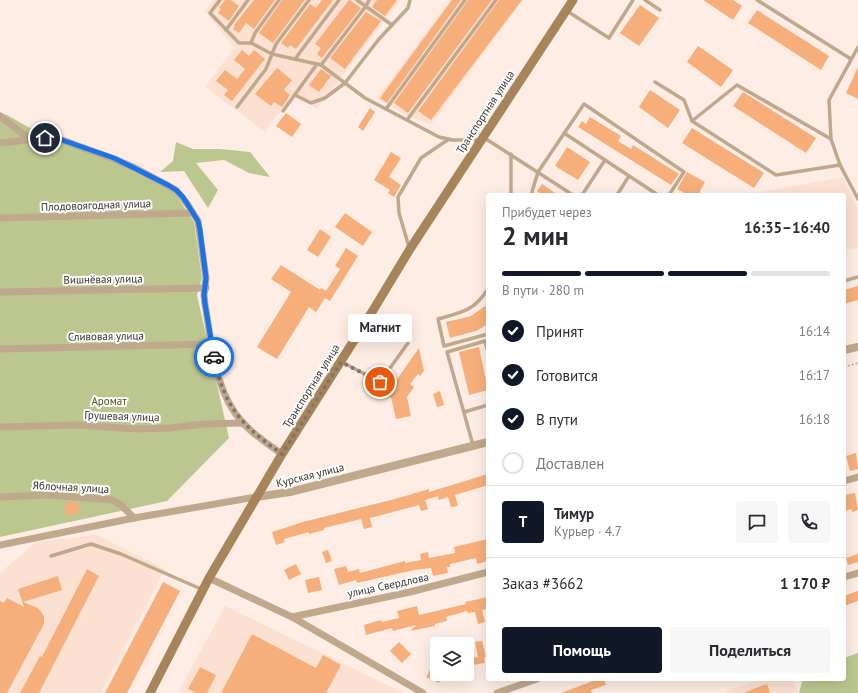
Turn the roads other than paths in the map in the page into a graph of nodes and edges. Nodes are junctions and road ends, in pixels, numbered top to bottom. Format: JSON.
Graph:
{"nodes":[{"id":1,"x":220,"y":0,"type":"edge"},
{"id":2,"x":248,"y":0,"type":"edge"},
{"id":3,"x":279,"y":0,"type":"edge"},
{"id":4,"x":309,"y":0,"type":"edge"},
{"id":5,"x":339,"y":0,"type":"edge"},
{"id":6,"x":357,"y":0,"type":"edge"},
{"id":7,"x":369,"y":0,"type":"edge"},
{"id":8,"x":410,"y":0,"type":"edge"},
{"id":9,"x":465,"y":0,"type":"edge"},
{"id":10,"x":496,"y":0,"type":"edge"},
{"id":11,"x":573,"y":0,"type":"edge"},
{"id":12,"x":633,"y":0,"type":"edge"},
{"id":13,"x":645,"y":0,"type":"edge"},
{"id":14,"x":757,"y":0,"type":"edge"},
{"id":15,"x":366,"y":6,"type":"junction"},
{"id":16,"x":567,"y":10,"type":"junction"},
{"id":17,"x":660,"y":10,"type":"dead end"},
{"id":18,"x":392,"y":25,"type":"junction"},
{"id":19,"x":226,"y":30,"type":"junction"},
{"id":20,"x":250,"y":43,"type":"junction"},
{"id":21,"x":858,"y":47,"type":"edge"},
{"id":22,"x":272,"y":54,"type":"junction"},
{"id":23,"x":858,"y":54,"type":"edge"},
{"id":24,"x":852,"y":57,"type":"junction"},
{"id":25,"x":295,"y":59,"type":"junction"},
{"id":26,"x":319,"y":64,"type":"junction"},
{"id":27,"x":656,"y":82,"type":"dead end"},
{"id":28,"x":345,"y":83,"type":"junction"},
{"id":29,"x":295,"y":95,"type":"junction"},
{"id":30,"x":237,"y":107,"type":"dead end"},
{"id":31,"x":386,"y":109,"type":"junction"},
{"id":32,"x":283,"y":111,"type":"dead end"},
{"id":33,"x":0,"y":116,"type":"edge"},
{"id":34,"x":407,"y":120,"type":"junction"},
{"id":35,"x":692,"y":120,"type":"junction"},
{"id":36,"x":564,"y":134,"type":"junction"},
{"id":37,"x":482,"y":138,"type":"junction"},
{"id":38,"x":449,"y":139,"type":"junction"},
{"id":39,"x":831,"y":139,"type":"junction"},
{"id":40,"x":32,"y":140,"type":"junction"},
{"id":41,"x":0,"y":143,"type":"edge"},
{"id":42,"x":511,"y":154,"type":"junction"},
{"id":43,"x":605,"y":160,"type":"junction"},
{"id":44,"x":840,"y":165,"type":"junction"},
{"id":45,"x":538,"y":172,"type":"junction"},
{"id":46,"x":630,"y":176,"type":"junction"},
{"id":47,"x":510,"y":193,"type":"edge"},
{"id":48,"x":532,"y":193,"type":"edge"},
{"id":49,"x":570,"y":193,"type":"edge"},
{"id":50,"x":583,"y":193,"type":"edge"},
{"id":51,"x":618,"y":193,"type":"edge"},
{"id":52,"x":655,"y":193,"type":"edge"},
{"id":53,"x":670,"y":193,"type":"edge"},
{"id":54,"x":858,"y":199,"type":"edge"},
{"id":55,"x":193,"y":213,"type":"junction"},
{"id":56,"x":0,"y":218,"type":"edge"},
{"id":57,"x":410,"y":249,"type":"junction"},
{"id":58,"x":858,"y":277,"type":"edge"},
{"id":59,"x":846,"y":280,"type":"edge"},
{"id":60,"x":206,"y":288,"type":"junction"},
{"id":61,"x":0,"y":292,"type":"edge"},
{"id":62,"x":486,"y":292,"type":"edge"},
{"id":63,"x":486,"y":335,"type":"edge"},
{"id":64,"x":486,"y":341,"type":"edge"},
{"id":65,"x":408,"y":343,"type":"dead end"},
{"id":66,"x":212,"y":344,"type":"junction"},
{"id":67,"x":858,"y":347,"type":"edge"},
{"id":68,"x":0,"y":349,"type":"edge"},
{"id":69,"x":846,"y":350,"type":"edge"},
{"id":70,"x":341,"y":362,"type":"junction"},
{"id":71,"x":486,"y":406,"type":"edge"},
{"id":72,"x":464,"y":412,"type":"junction"},
{"id":73,"x":243,"y":423,"type":"junction"},
{"id":74,"x":0,"y":427,"type":"edge"},
{"id":75,"x":486,"y":442,"type":"edge"},
{"id":76,"x":473,"y":445,"type":"junction"},
{"id":77,"x":282,"y":454,"type":"junction"},
{"id":78,"x":858,"y":477,"type":"edge"},
{"id":79,"x":846,"y":480,"type":"edge"},
{"id":80,"x":0,"y":497,"type":"edge"},
{"id":81,"x":256,"y":497,"type":"junction"},
{"id":82,"x":134,"y":518,"type":"junction"},
{"id":83,"x":0,"y":544,"type":"edge"},
{"id":84,"x":51,"y":556,"type":"dead end"},
{"id":85,"x":486,"y":573,"type":"edge"},
{"id":86,"x":858,"y":573,"type":"edge"},
{"id":87,"x":846,"y":576,"type":"edge"},
{"id":88,"x":209,"y":578,"type":"junction"},
{"id":89,"x":202,"y":590,"type":"junction"},
{"id":90,"x":292,"y":617,"type":"junction"},
{"id":91,"x":532,"y":681,"type":"edge"},
{"id":92,"x":506,"y":692,"type":"edge"},
{"id":93,"x":150,"y":693,"type":"edge"},
{"id":94,"x":423,"y":693,"type":"edge"},
{"id":95,"x":497,"y":693,"type":"edge"}],
"edges":[{"from":1,"to":19,"type":"lane"},
{"from":2,"to":19,"type":"lane"},
{"from":3,"to":20,"type":"lane"},
{"from":4,"to":22,"type":"lane"},
{"from":5,"to":25,"type":"lane"},
{"from":6,"to":15,"type":"lane"},
{"from":7,"to":15,"type":"lane"},
{"from":8,"to":18,"type":"lane"},
{"from":9,"to":31,"type":"lane"},
{"from":10,"to":34,"type":"lane"},
{"from":11,"to":16,"type":"main road","name":"Транспортная улица"},
{"from":12,"to":16,"type":"lane"},
{"from":13,"to":17,"type":"lane"},
{"from":14,"to":24,"type":"lane"},
{"from":15,"to":18,"type":"lane"},
{"from":15,"to":26,"type":"lane"},
{"from":16,"to":37,"type":"main road","name":"Транспортная улица"},
{"from":18,"to":28,"type":"lane"},
{"from":19,"to":20,"type":"lane"},
{"from":20,"to":22,"type":"lane"},
{"from":21,"to":24,"type":"lane"},
{"from":22,"to":25,"type":"lane"},
{"from":22,"to":30,"type":"lane"},
{"from":23,"to":24,"type":"lane"},
{"from":24,"to":39,"type":"lane"},
{"from":25,"to":26,"type":"lane"},
{"from":26,"to":28,"type":"lane"},
{"from":26,"to":29,"type":"lane"},
{"from":27,"to":35,"type":"lane"},
{"from":28,"to":29,"type":"lane"},
{"from":28,"to":31,"type":"lane"},
{"from":29,"to":32,"type":"lane"},
{"from":31,"to":34,"type":"lane"},
{"from":33,"to":40,"type":"street"},
{"from":34,"to":38,"type":"lane"},
{"from":35,"to":39,"type":"lane"},
{"from":35,"to":44,"type":"lane"},
{"from":36,"to":43,"type":"lane"},
{"from":36,"to":45,"type":"lane"},
{"from":36,"to":53,"type":"lane"},
{"from":37,"to":38,"type":"lane"},
{"from":37,"to":42,"type":"lane"},
{"from":37,"to":57,"type":"main road","name":"Транспортная улица"},
{"from":38,"to":57,"type":"lane"},
{"from":39,"to":44,"type":"lane"},
{"from":40,"to":41,"type":"street"},
{"from":40,"to":55,"type":"street"},
{"from":42,"to":45,"type":"lane"},
{"from":42,"to":47,"type":"lane"},
{"from":43,"to":46,"type":"lane"},
{"from":43,"to":50,"type":"lane"},
{"from":44,"to":54,"type":"lane"},
{"from":45,"to":48,"type":"lane"},
{"from":45,"to":49,"type":"lane"},
{"from":46,"to":51,"type":"lane"},
{"from":46,"to":52,"type":"lane"},
{"from":55,"to":56,"type":"street","name":"Плодовоягодная улица"},
{"from":55,"to":60,"type":"street"},
{"from":57,"to":70,"type":"main road","name":"Транспортная улица"},
{"from":58,"to":59,"type":"lane"},
{"from":60,"to":61,"type":"street","name":"Вишнёвая улица"},
{"from":60,"to":66,"type":"street"},
{"from":62,"to":63,"type":"lane"},
{"from":64,"to":72,"type":"lane"},
{"from":65,"to":70,"type":"lane"},
{"from":66,"to":68,"type":"street","name":"Сливовая улица"},
{"from":66,"to":73,"type":"street"},
{"from":67,"to":69,"type":"street"},
{"from":70,"to":77,"type":"main road","name":"Транспортная улица"},
{"from":71,"to":72,"type":"lane"},
{"from":72,"to":76,"type":"lane"},
{"from":73,"to":74,"type":"street","name":"Грушевая улица"},
{"from":73,"to":77,"type":"street"},
{"from":75,"to":76,"type":"street","name":"Курская улица"},
{"from":76,"to":81,"type":"street","name":"Курская улица"},
{"from":77,"to":81,"type":"main road","name":"Транспортная улица"},
{"from":78,"to":79,"type":"street"},
{"from":80,"to":82,"type":"street","name":"Яблочная улица"},
{"from":81,"to":82,"type":"street","name":"Курская улица"},
{"from":81,"to":88,"type":"main road","name":"Транспортная улица"},
{"from":82,"to":83,"type":"street","name":"Курская улица"},
{"from":84,"to":89,"type":"lane"},
{"from":85,"to":90,"type":"street","name":"улица Свердлова"},
{"from":86,"to":87,"type":"street"},
{"from":88,"to":89,"type":"main road","name":"Транспортная улица"},
{"from":88,"to":90,"type":"street"},
{"from":89,"to":93,"type":"main road","name":"Транспортная улица"},
{"from":90,"to":94,"type":"street"},
{"from":91,"to":92,"type":"street"},
{"from":92,"to":95,"type":"street"}]}
